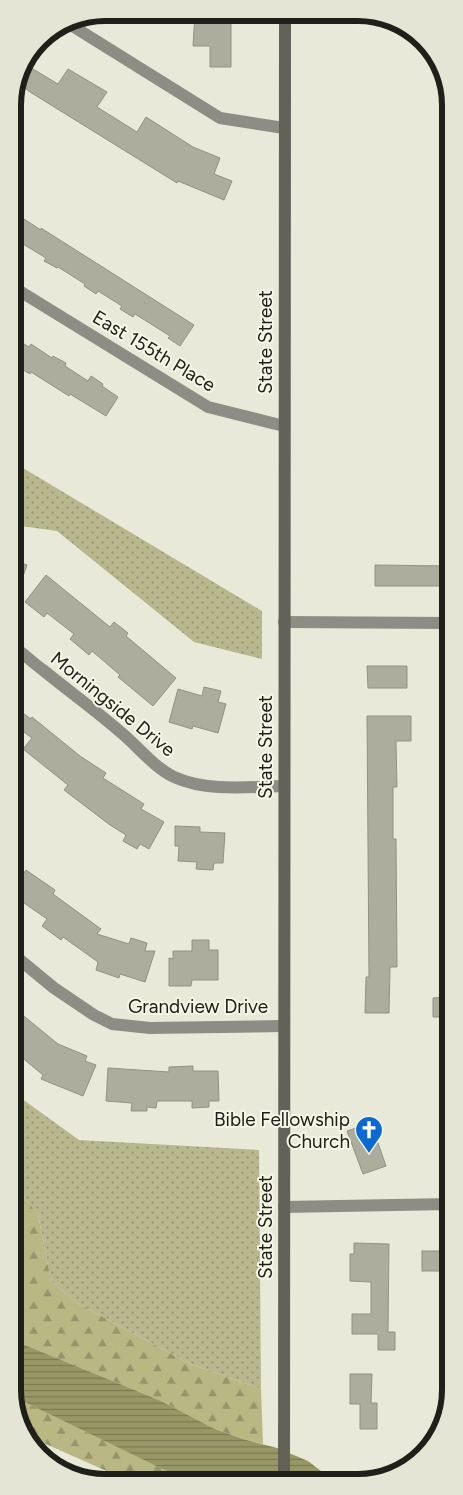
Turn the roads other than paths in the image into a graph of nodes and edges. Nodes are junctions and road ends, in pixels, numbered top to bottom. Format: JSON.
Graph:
{"nodes":[{"id":1,"x":285,"y":21,"type":"edge"},
{"id":2,"x":75,"y":27,"type":"edge"},
{"id":3,"x":284,"y":128,"type":"junction"},
{"id":4,"x":21,"y":292,"type":"edge"},
{"id":5,"x":284,"y":426,"type":"junction"},
{"id":6,"x":284,"y":622,"type":"junction"},
{"id":7,"x":442,"y":623,"type":"edge"},
{"id":8,"x":21,"y":652,"type":"edge"},
{"id":9,"x":284,"y":786,"type":"junction"},
{"id":10,"x":21,"y":962,"type":"edge"},
{"id":11,"x":283,"y":1026,"type":"junction"},
{"id":12,"x":442,"y":1204,"type":"edge"},
{"id":13,"x":284,"y":1206,"type":"junction"},
{"id":14,"x":284,"y":1474,"type":"edge"}],
"edges":[{"from":1,"to":3,"type":"main road","name":"State Street"},
{"from":2,"to":3,"type":"street"},
{"from":3,"to":5,"type":"main road","name":"State Street"},
{"from":4,"to":5,"type":"street","name":"East 155th Place"},
{"from":5,"to":6,"type":"main road","name":"State Street"},
{"from":6,"to":7,"type":"street"},
{"from":6,"to":9,"type":"main road","name":"State Street"},
{"from":8,"to":9,"type":"street","name":"Morningside Drive"},
{"from":9,"to":11,"type":"main road","name":"State Street"},
{"from":10,"to":11,"type":"street","name":"Grandview Drive"},
{"from":11,"to":13,"type":"main road","name":"State Street"},
{"from":12,"to":13,"type":"street"},
{"from":13,"to":14,"type":"main road","name":"State Street"}]}
